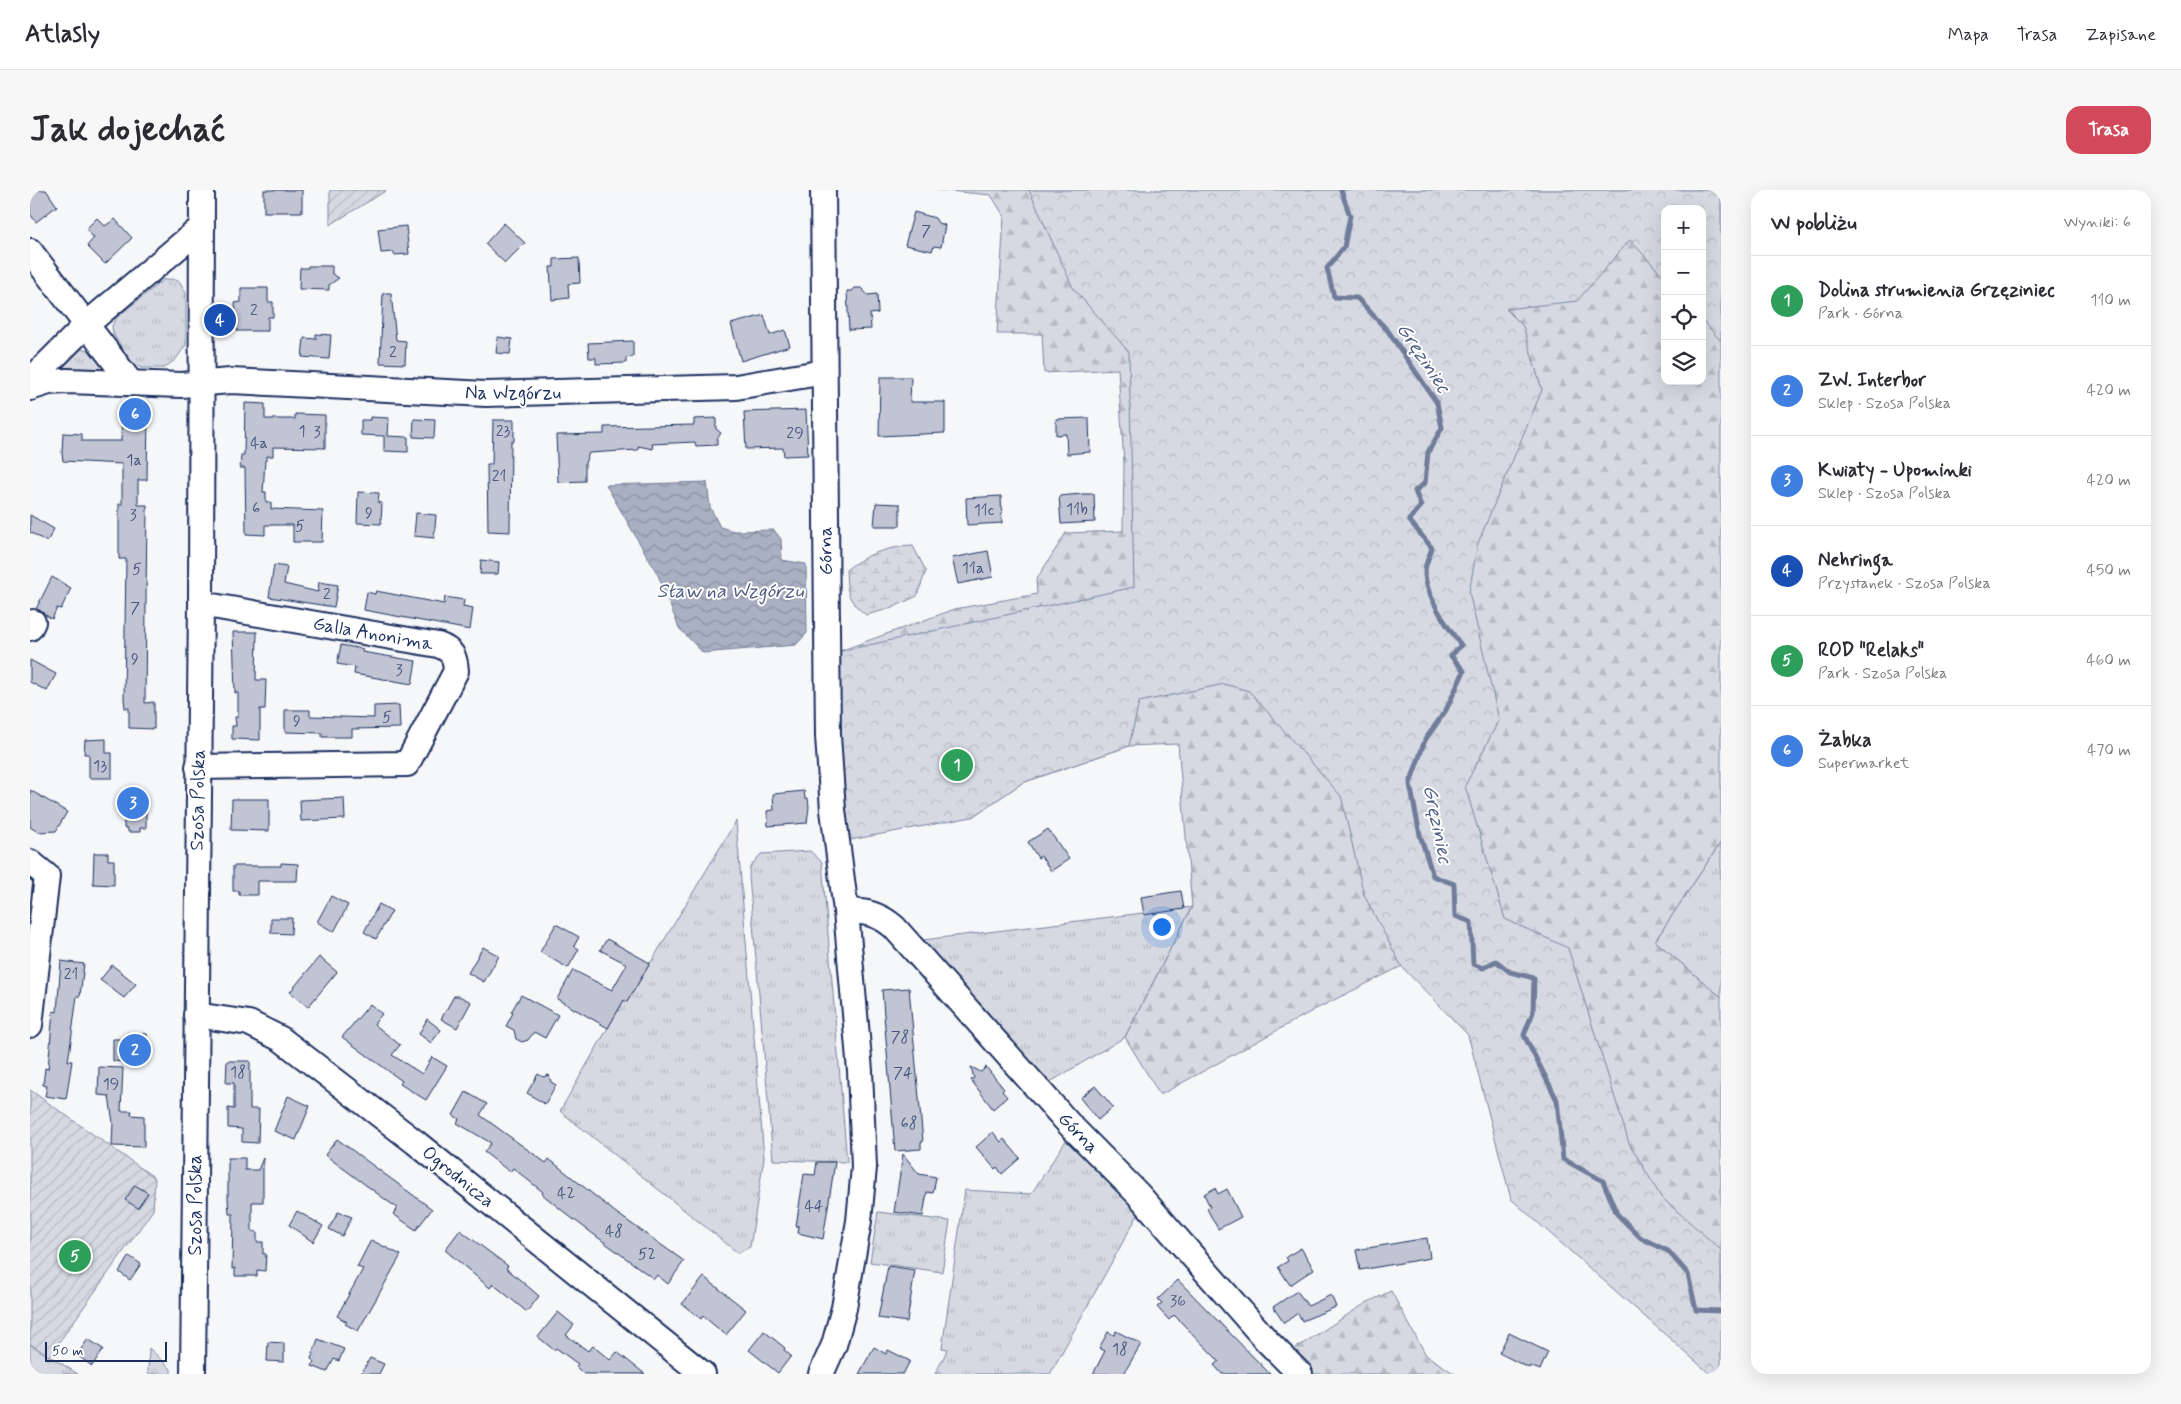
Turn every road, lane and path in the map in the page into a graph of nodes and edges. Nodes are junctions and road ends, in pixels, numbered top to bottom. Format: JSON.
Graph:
{"nodes":[{"id":1,"x":202,"y":190,"type":"edge"},
{"id":2,"x":823,"y":190,"type":"edge"},
{"id":3,"x":202,"y":227,"type":"junction"},
{"id":4,"x":30,"y":251,"type":"edge"},
{"id":5,"x":87,"y":324,"type":"junction"},
{"id":6,"x":48,"y":361,"type":"junction"},
{"id":7,"x":824,"y":375,"type":"junction"},
{"id":8,"x":30,"y":381,"type":"edge"},
{"id":9,"x":67,"y":381,"type":"junction"},
{"id":10,"x":131,"y":383,"type":"junction"},
{"id":11,"x":201,"y":383,"type":"junction"},
{"id":12,"x":30,"y":388,"type":"edge"},
{"id":13,"x":201,"y":604,"type":"junction"},
{"id":14,"x":198,"y":767,"type":"junction"},
{"id":15,"x":39,"y":869,"type":"edge"},
{"id":16,"x":846,"y":911,"type":"junction"},
{"id":17,"x":196,"y":1015,"type":"junction"},
{"id":18,"x":30,"y":1024,"type":"edge"},
{"id":19,"x":193,"y":1374,"type":"edge"},
{"id":20,"x":703,"y":1374,"type":"edge"},
{"id":21,"x":821,"y":1374,"type":"edge"},
{"id":22,"x":1300,"y":1374,"type":"edge"}],
"edges":[{"from":1,"to":3,"type":"street","name":"Szosa Polska"},
{"from":2,"to":7,"type":"street","name":"Górna"},
{"from":3,"to":5,"type":"street"},
{"from":3,"to":11,"type":"street","name":"Szosa Polska"},
{"from":4,"to":5,"type":"street"},
{"from":5,"to":6,"type":"street"},
{"from":5,"to":10,"type":"street"},
{"from":6,"to":8,"type":"street"},
{"from":6,"to":9,"type":"street"},
{"from":7,"to":11,"type":"street","name":"Na Wzgórzu"},
{"from":7,"to":16,"type":"street","name":"Górna"},
{"from":9,"to":10,"type":"street","name":"Na Wzgórzu"},
{"from":9,"to":12,"type":"street","name":"Na Wzgórzu"},
{"from":10,"to":11,"type":"street","name":"Na Wzgórzu"},
{"from":11,"to":13,"type":"street","name":"Szosa Polska"},
{"from":13,"to":14,"type":"street","name":"Szosa Polska"},
{"from":13,"to":14,"type":"street","name":"Galla Anonima"},
{"from":14,"to":17,"type":"street","name":"Szosa Polska"},
{"from":15,"to":18,"type":"street"},
{"from":16,"to":21,"type":"street","name":"Górna"},
{"from":16,"to":22,"type":"street","name":"Górna"},
{"from":17,"to":19,"type":"street","name":"Szosa Polska"},
{"from":17,"to":20,"type":"street","name":"Ogrodnicza"}]}
